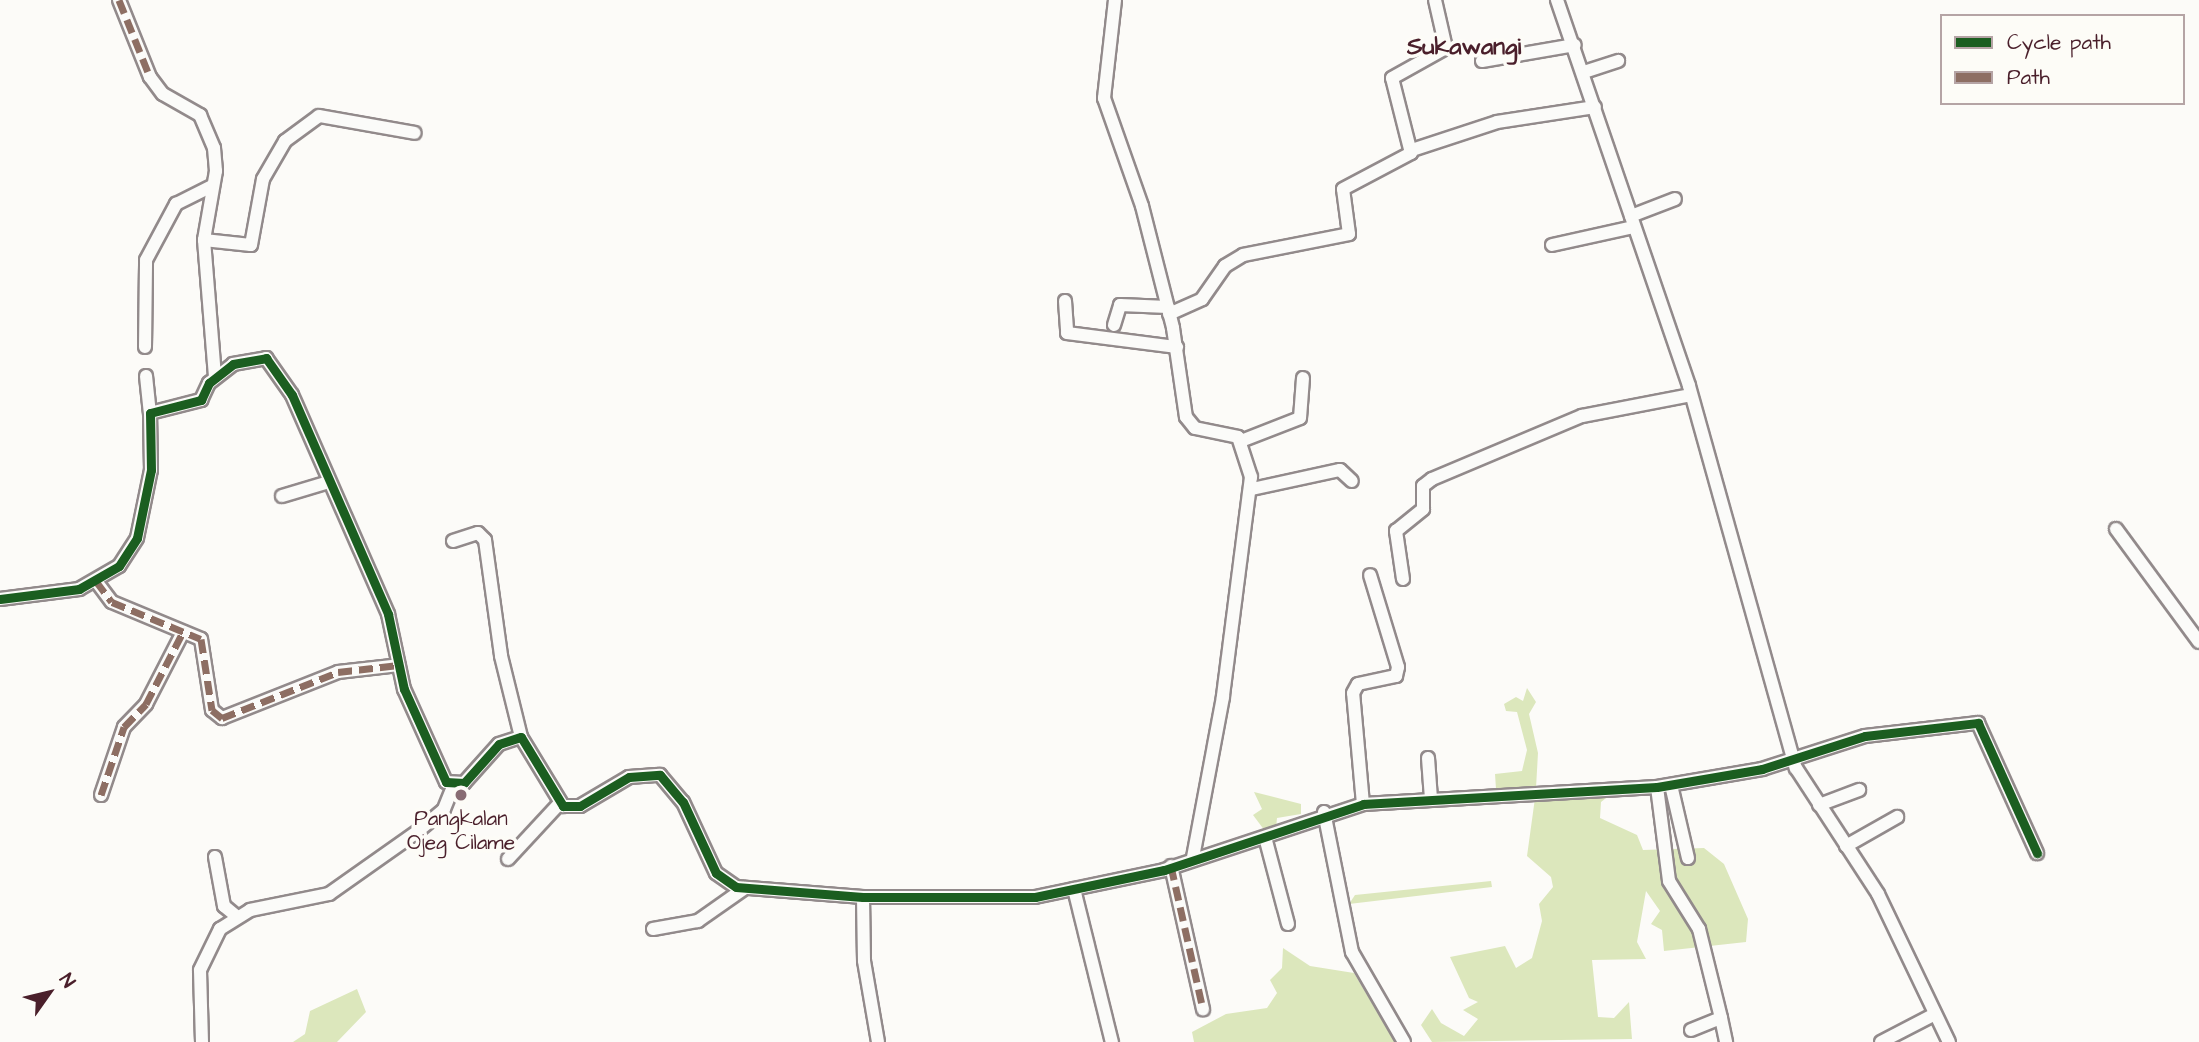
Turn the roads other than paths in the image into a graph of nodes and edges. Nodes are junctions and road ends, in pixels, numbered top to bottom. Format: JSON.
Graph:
{"nodes":[{"id":1,"x":119,"y":0,"type":"edge"},
{"id":2,"x":1115,"y":0,"type":"edge"},
{"id":3,"x":1435,"y":0,"type":"edge"},
{"id":4,"x":1557,"y":0,"type":"edge"},
{"id":5,"x":1575,"y":46,"type":"junction"},
{"id":6,"x":1482,"y":61,"type":"dead end"},
{"id":7,"x":1618,"y":61,"type":"dead end"},
{"id":8,"x":1584,"y":72,"type":"junction"},
{"id":9,"x":1595,"y":107,"type":"junction"},
{"id":10,"x":415,"y":133,"type":"dead end"},
{"id":11,"x":1412,"y":150,"type":"junction"},
{"id":12,"x":212,"y":186,"type":"junction"},
{"id":13,"x":1675,"y":199,"type":"dead end"},
{"id":14,"x":1633,"y":222,"type":"junction"},
{"id":15,"x":204,"y":240,"type":"junction"},
{"id":16,"x":1552,"y":245,"type":"dead end"},
{"id":17,"x":1065,"y":301,"type":"dead end"},
{"id":18,"x":1169,"y":311,"type":"junction"},
{"id":19,"x":1114,"y":325,"type":"dead end"},
{"id":20,"x":145,"y":347,"type":"dead end"},
{"id":21,"x":1177,"y":347,"type":"junction"},
{"id":22,"x":146,"y":376,"type":"dead end"},
{"id":23,"x":215,"y":376,"type":"junction"},
{"id":24,"x":1303,"y":378,"type":"dead end"},
{"id":25,"x":1691,"y":395,"type":"junction"},
{"id":26,"x":150,"y":413,"type":"junction"},
{"id":27,"x":1241,"y":441,"type":"junction"},
{"id":28,"x":1352,"y":481,"type":"dead end"},
{"id":29,"x":329,"y":482,"type":"junction"},
{"id":30,"x":1252,"y":489,"type":"junction"},
{"id":31,"x":282,"y":496,"type":"dead end"},
{"id":32,"x":2116,"y":529,"type":"dead end"},
{"id":33,"x":453,"y":541,"type":"dead end"},
{"id":34,"x":1370,"y":575,"type":"dead end"},
{"id":35,"x":1403,"y":579,"type":"dead end"},
{"id":36,"x":96,"y":581,"type":"junction"},
{"id":37,"x":0,"y":599,"type":"edge"},
{"id":38,"x":183,"y":632,"type":"junction"},
{"id":39,"x":2199,"y":642,"type":"edge"},
{"id":40,"x":399,"y":665,"type":"junction"},
{"id":41,"x":521,"y":737,"type":"junction"},
{"id":42,"x":1428,"y":758,"type":"dead end"},
{"id":43,"x":1793,"y":760,"type":"junction"},
{"id":44,"x":1671,"y":785,"type":"junction"},
{"id":45,"x":453,"y":787,"type":"junction"},
{"id":46,"x":1657,"y":787,"type":"junction"},
{"id":47,"x":1859,"y":790,"type":"dead end"},
{"id":48,"x":101,"y":795,"type":"dead end"},
{"id":49,"x":1431,"y":799,"type":"junction"},
{"id":50,"x":559,"y":804,"type":"junction"},
{"id":51,"x":1363,"y":804,"type":"junction"},
{"id":52,"x":1819,"y":805,"type":"junction"},
{"id":53,"x":1324,"y":812,"type":"junction"},
{"id":54,"x":1897,"y":817,"type":"dead end"},
{"id":55,"x":1265,"y":837,"type":"junction"},
{"id":56,"x":1846,"y":846,"type":"junction"},
{"id":57,"x":2037,"y":853,"type":"dead end"},
{"id":58,"x":215,"y":857,"type":"dead end"},
{"id":59,"x":1193,"y":857,"type":"junction"},
{"id":60,"x":1688,"y":858,"type":"dead end"},
{"id":61,"x":508,"y":859,"type":"dead end"},
{"id":62,"x":1171,"y":866,"type":"junction"},
{"id":63,"x":745,"y":888,"type":"junction"},
{"id":64,"x":1074,"y":889,"type":"junction"},
{"id":65,"x":863,"y":897,"type":"junction"},
{"id":66,"x":235,"y":915,"type":"junction"},
{"id":67,"x":1288,"y":924,"type":"dead end"},
{"id":68,"x":653,"y":929,"type":"dead end"},
{"id":69,"x":1203,"y":1009,"type":"dead end"},
{"id":70,"x":1933,"y":1015,"type":"junction"},
{"id":71,"x":1721,"y":1018,"type":"junction"},
{"id":72,"x":1691,"y":1030,"type":"dead end"},
{"id":73,"x":202,"y":1042,"type":"edge"},
{"id":74,"x":878,"y":1042,"type":"edge"},
{"id":75,"x":1112,"y":1042,"type":"edge"},
{"id":76,"x":1404,"y":1042,"type":"edge"},
{"id":77,"x":1726,"y":1042,"type":"edge"},
{"id":78,"x":1881,"y":1042,"type":"edge"},
{"id":79,"x":1948,"y":1042,"type":"edge"}],
"edges":[{"from":1,"to":12,"type":"street"},
{"from":2,"to":18,"type":"street"},
{"from":3,"to":11,"type":"street"},
{"from":4,"to":5,"type":"street"},
{"from":5,"to":6,"type":"street"},
{"from":5,"to":8,"type":"street"},
{"from":7,"to":8,"type":"street"},
{"from":8,"to":9,"type":"street"},
{"from":9,"to":11,"type":"street"},
{"from":9,"to":14,"type":"street"},
{"from":10,"to":15,"type":"street"},
{"from":11,"to":18,"type":"street"},
{"from":12,"to":15,"type":"street"},
{"from":12,"to":20,"type":"street"},
{"from":13,"to":14,"type":"street"},
{"from":14,"to":16,"type":"street"},
{"from":14,"to":25,"type":"street"},
{"from":15,"to":23,"type":"street"},
{"from":17,"to":21,"type":"street"},
{"from":18,"to":19,"type":"street"},
{"from":18,"to":21,"type":"street"},
{"from":21,"to":27,"type":"street"},
{"from":22,"to":26,"type":"street"},
{"from":23,"to":26,"type":"street"},
{"from":23,"to":29,"type":"street"},
{"from":24,"to":27,"type":"street"},
{"from":25,"to":35,"type":"street"},
{"from":25,"to":43,"type":"street"},
{"from":26,"to":36,"type":"street"},
{"from":27,"to":30,"type":"street"},
{"from":28,"to":30,"type":"street"},
{"from":29,"to":31,"type":"street"},
{"from":29,"to":40,"type":"street"},
{"from":30,"to":59,"type":"street"},
{"from":32,"to":39,"type":"street"},
{"from":33,"to":41,"type":"street"},
{"from":34,"to":51,"type":"street"},
{"from":36,"to":37,"type":"street"},
{"from":36,"to":38,"type":"street"},
{"from":38,"to":40,"type":"street"},
{"from":38,"to":48,"type":"street"},
{"from":40,"to":45,"type":"street"},
{"from":41,"to":45,"type":"street"},
{"from":41,"to":50,"type":"street"},
{"from":42,"to":49,"type":"street"},
{"from":43,"to":44,"type":"street"},
{"from":43,"to":52,"type":"street"},
{"from":43,"to":57,"type":"street"},
{"from":44,"to":46,"type":"street"},
{"from":44,"to":60,"type":"street"},
{"from":45,"to":66,"type":"street"},
{"from":46,"to":49,"type":"street"},
{"from":46,"to":71,"type":"street"},
{"from":47,"to":52,"type":"street"},
{"from":49,"to":51,"type":"street"},
{"from":50,"to":61,"type":"street"},
{"from":50,"to":63,"type":"street"},
{"from":51,"to":53,"type":"street"},
{"from":52,"to":56,"type":"street"},
{"from":53,"to":55,"type":"street"},
{"from":53,"to":76,"type":"street"},
{"from":54,"to":56,"type":"street"},
{"from":55,"to":59,"type":"street"},
{"from":55,"to":67,"type":"street"},
{"from":56,"to":70,"type":"street"},
{"from":58,"to":66,"type":"street"},
{"from":59,"to":62,"type":"street"},
{"from":62,"to":64,"type":"street"},
{"from":62,"to":69,"type":"street"},
{"from":63,"to":65,"type":"street"},
{"from":63,"to":68,"type":"street"},
{"from":64,"to":65,"type":"street"},
{"from":64,"to":75,"type":"street"},
{"from":65,"to":74,"type":"street"},
{"from":66,"to":73,"type":"street"},
{"from":70,"to":78,"type":"street"},
{"from":70,"to":79,"type":"street"},
{"from":71,"to":72,"type":"street"},
{"from":71,"to":77,"type":"street"}]}
